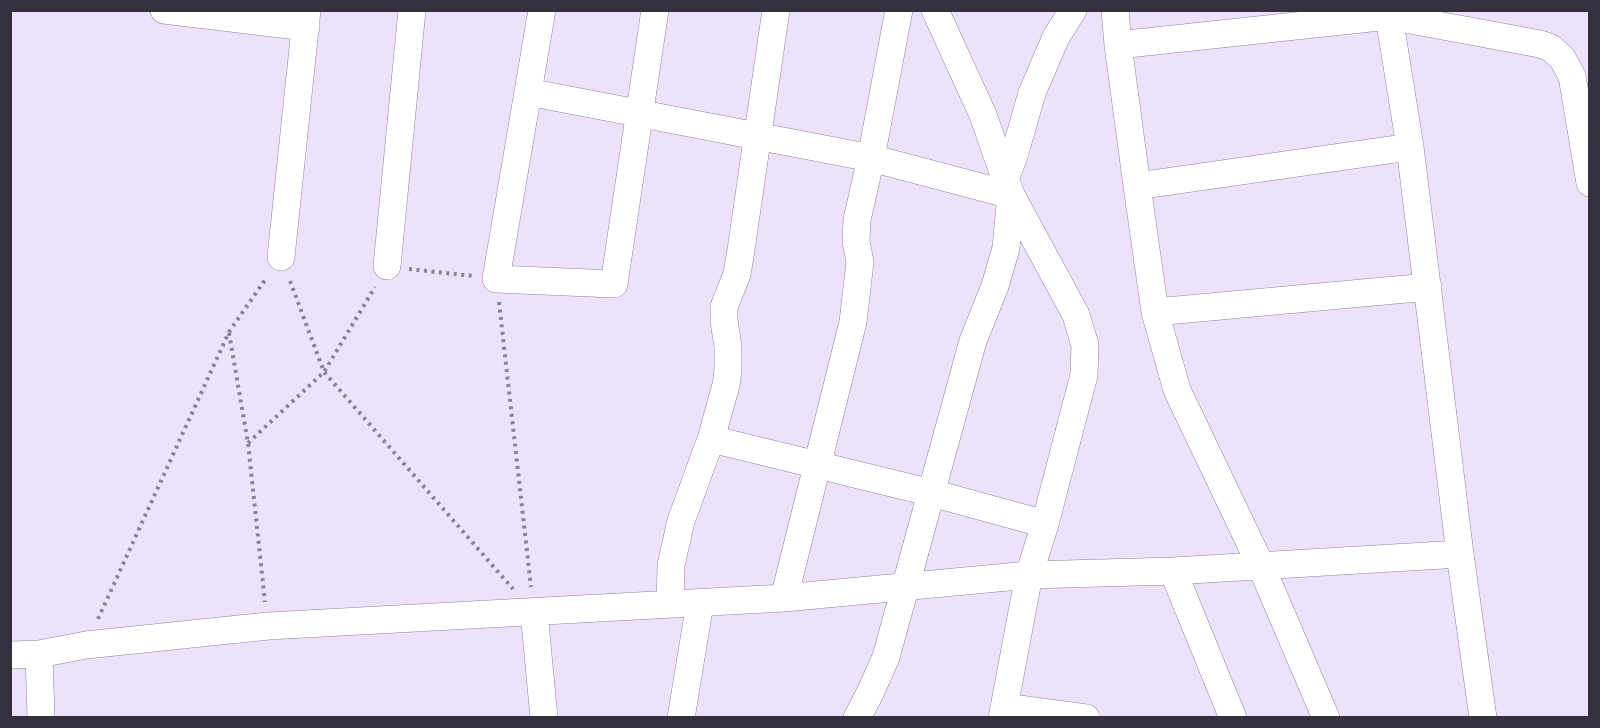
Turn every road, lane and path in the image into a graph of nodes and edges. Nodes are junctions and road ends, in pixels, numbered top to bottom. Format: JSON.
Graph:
{"nodes":[{"id":1,"x":164,"y":10,"type":"edge"},
{"id":2,"x":411,"y":10,"type":"edge"},
{"id":3,"x":542,"y":10,"type":"edge"},
{"id":4,"x":656,"y":10,"type":"edge"},
{"id":5,"x":776,"y":10,"type":"edge"},
{"id":6,"x":899,"y":10,"type":"edge"},
{"id":7,"x":935,"y":10,"type":"edge"},
{"id":8,"x":1073,"y":10,"type":"edge"},
{"id":9,"x":1115,"y":10,"type":"edge"},
{"id":10,"x":1389,"y":13,"type":"edge"},
{"id":11,"x":306,"y":19,"type":"edge"},
{"id":12,"x":1118,"y":45,"type":"junction"},
{"id":13,"x":528,"y":92,"type":"junction"},
{"id":14,"x":639,"y":115,"type":"junction"},
{"id":15,"x":757,"y":136,"type":"junction"},
{"id":16,"x":1410,"y":147,"type":"junction"},
{"id":17,"x":871,"y":158,"type":"junction"},
{"id":18,"x":1590,"y":183,"type":"edge"},
{"id":19,"x":1137,"y":186,"type":"junction"},
{"id":20,"x":1008,"y":187,"type":"junction"},
{"id":21,"x":281,"y":257,"type":"junction"},
{"id":22,"x":387,"y":266,"type":"junction"},
{"id":23,"x":496,"y":279,"type":"junction"},
{"id":24,"x":1428,"y":287,"type":"junction"},
{"id":25,"x":1155,"y":312,"type":"junction"},
{"id":26,"x":229,"y":332,"type":"junction"},
{"id":27,"x":324,"y":372,"type":"junction"},
{"id":28,"x":711,"y":439,"type":"junction"},
{"id":29,"x":248,"y":443,"type":"junction"},
{"id":30,"x":816,"y":466,"type":"junction"},
{"id":31,"x":932,"y":493,"type":"junction"},
{"id":32,"x":1045,"y":524,"type":"junction"},
{"id":33,"x":1460,"y":554,"type":"junction"},
{"id":34,"x":1261,"y":566,"type":"junction"},
{"id":35,"x":1173,"y":571,"type":"junction"},
{"id":36,"x":1029,"y":575,"type":"junction"},
{"id":37,"x":906,"y":586,"type":"junction"},
{"id":38,"x":784,"y":598,"type":"junction"},
{"id":39,"x":700,"y":603,"type":"junction"},
{"id":40,"x":670,"y":604,"type":"junction"},
{"id":41,"x":534,"y":612,"type":"junction"},
{"id":42,"x":268,"y":626,"type":"junction"},
{"id":43,"x":86,"y":645,"type":"junction"},
{"id":44,"x":39,"y":654,"type":"junction"},
{"id":45,"x":10,"y":655,"type":"edge"},
{"id":46,"x":1003,"y":712,"type":"edge"},
{"id":47,"x":40,"y":717,"type":"edge"},
{"id":48,"x":544,"y":717,"type":"edge"},
{"id":49,"x":681,"y":717,"type":"edge"},
{"id":50,"x":856,"y":717,"type":"edge"},
{"id":51,"x":1086,"y":717,"type":"edge"},
{"id":52,"x":1233,"y":717,"type":"edge"},
{"id":53,"x":1326,"y":717,"type":"edge"},
{"id":54,"x":1483,"y":717,"type":"edge"}],
"edges":[{"from":1,"to":11,"type":"street"},
{"from":2,"to":22,"type":"street"},
{"from":3,"to":13,"type":"street"},
{"from":4,"to":14,"type":"street"},
{"from":5,"to":15,"type":"street"},
{"from":6,"to":17,"type":"street"},
{"from":7,"to":20,"type":"street"},
{"from":8,"to":20,"type":"street"},
{"from":9,"to":12,"type":"street"},
{"from":10,"to":12,"type":"street"},
{"from":10,"to":16,"type":"street"},
{"from":10,"to":18,"type":"street"},
{"from":11,"to":21,"type":"street"},
{"from":12,"to":19,"type":"street"},
{"from":13,"to":14,"type":"street"},
{"from":13,"to":23,"type":"street"},
{"from":14,"to":15,"type":"street"},
{"from":14,"to":23,"type":"street"},
{"from":15,"to":17,"type":"street"},
{"from":15,"to":28,"type":"street"},
{"from":16,"to":19,"type":"street"},
{"from":16,"to":24,"type":"street"},
{"from":17,"to":20,"type":"street"},
{"from":17,"to":30,"type":"street"},
{"from":19,"to":25,"type":"street"},
{"from":20,"to":31,"type":"street"},
{"from":20,"to":32,"type":"street"},
{"from":21,"to":26,"type":"path"},
{"from":21,"to":27,"type":"path"},
{"from":22,"to":23,"type":"path"},
{"from":22,"to":27,"type":"path"},
{"from":23,"to":41,"type":"path"},
{"from":24,"to":25,"type":"street"},
{"from":24,"to":33,"type":"street"},
{"from":25,"to":34,"type":"street"},
{"from":26,"to":29,"type":"path"},
{"from":26,"to":43,"type":"path"},
{"from":27,"to":29,"type":"path"},
{"from":27,"to":41,"type":"path"},
{"from":28,"to":30,"type":"street"},
{"from":28,"to":40,"type":"street"},
{"from":29,"to":42,"type":"path"},
{"from":30,"to":31,"type":"street"},
{"from":30,"to":38,"type":"street"},
{"from":31,"to":32,"type":"street"},
{"from":31,"to":37,"type":"street"},
{"from":32,"to":36,"type":"street"},
{"from":33,"to":34,"type":"street"},
{"from":33,"to":54,"type":"street"},
{"from":34,"to":35,"type":"street"},
{"from":34,"to":53,"type":"street"},
{"from":35,"to":36,"type":"street"},
{"from":35,"to":52,"type":"street"},
{"from":36,"to":37,"type":"street"},
{"from":36,"to":46,"type":"street"},
{"from":37,"to":38,"type":"street"},
{"from":37,"to":50,"type":"street"},
{"from":38,"to":39,"type":"street"},
{"from":39,"to":40,"type":"street"},
{"from":39,"to":49,"type":"street"},
{"from":40,"to":41,"type":"street"},
{"from":41,"to":42,"type":"street"},
{"from":41,"to":48,"type":"street"},
{"from":42,"to":43,"type":"street"},
{"from":43,"to":44,"type":"street"},
{"from":44,"to":45,"type":"street"},
{"from":44,"to":47,"type":"street"},
{"from":46,"to":51,"type":"street"}]}
